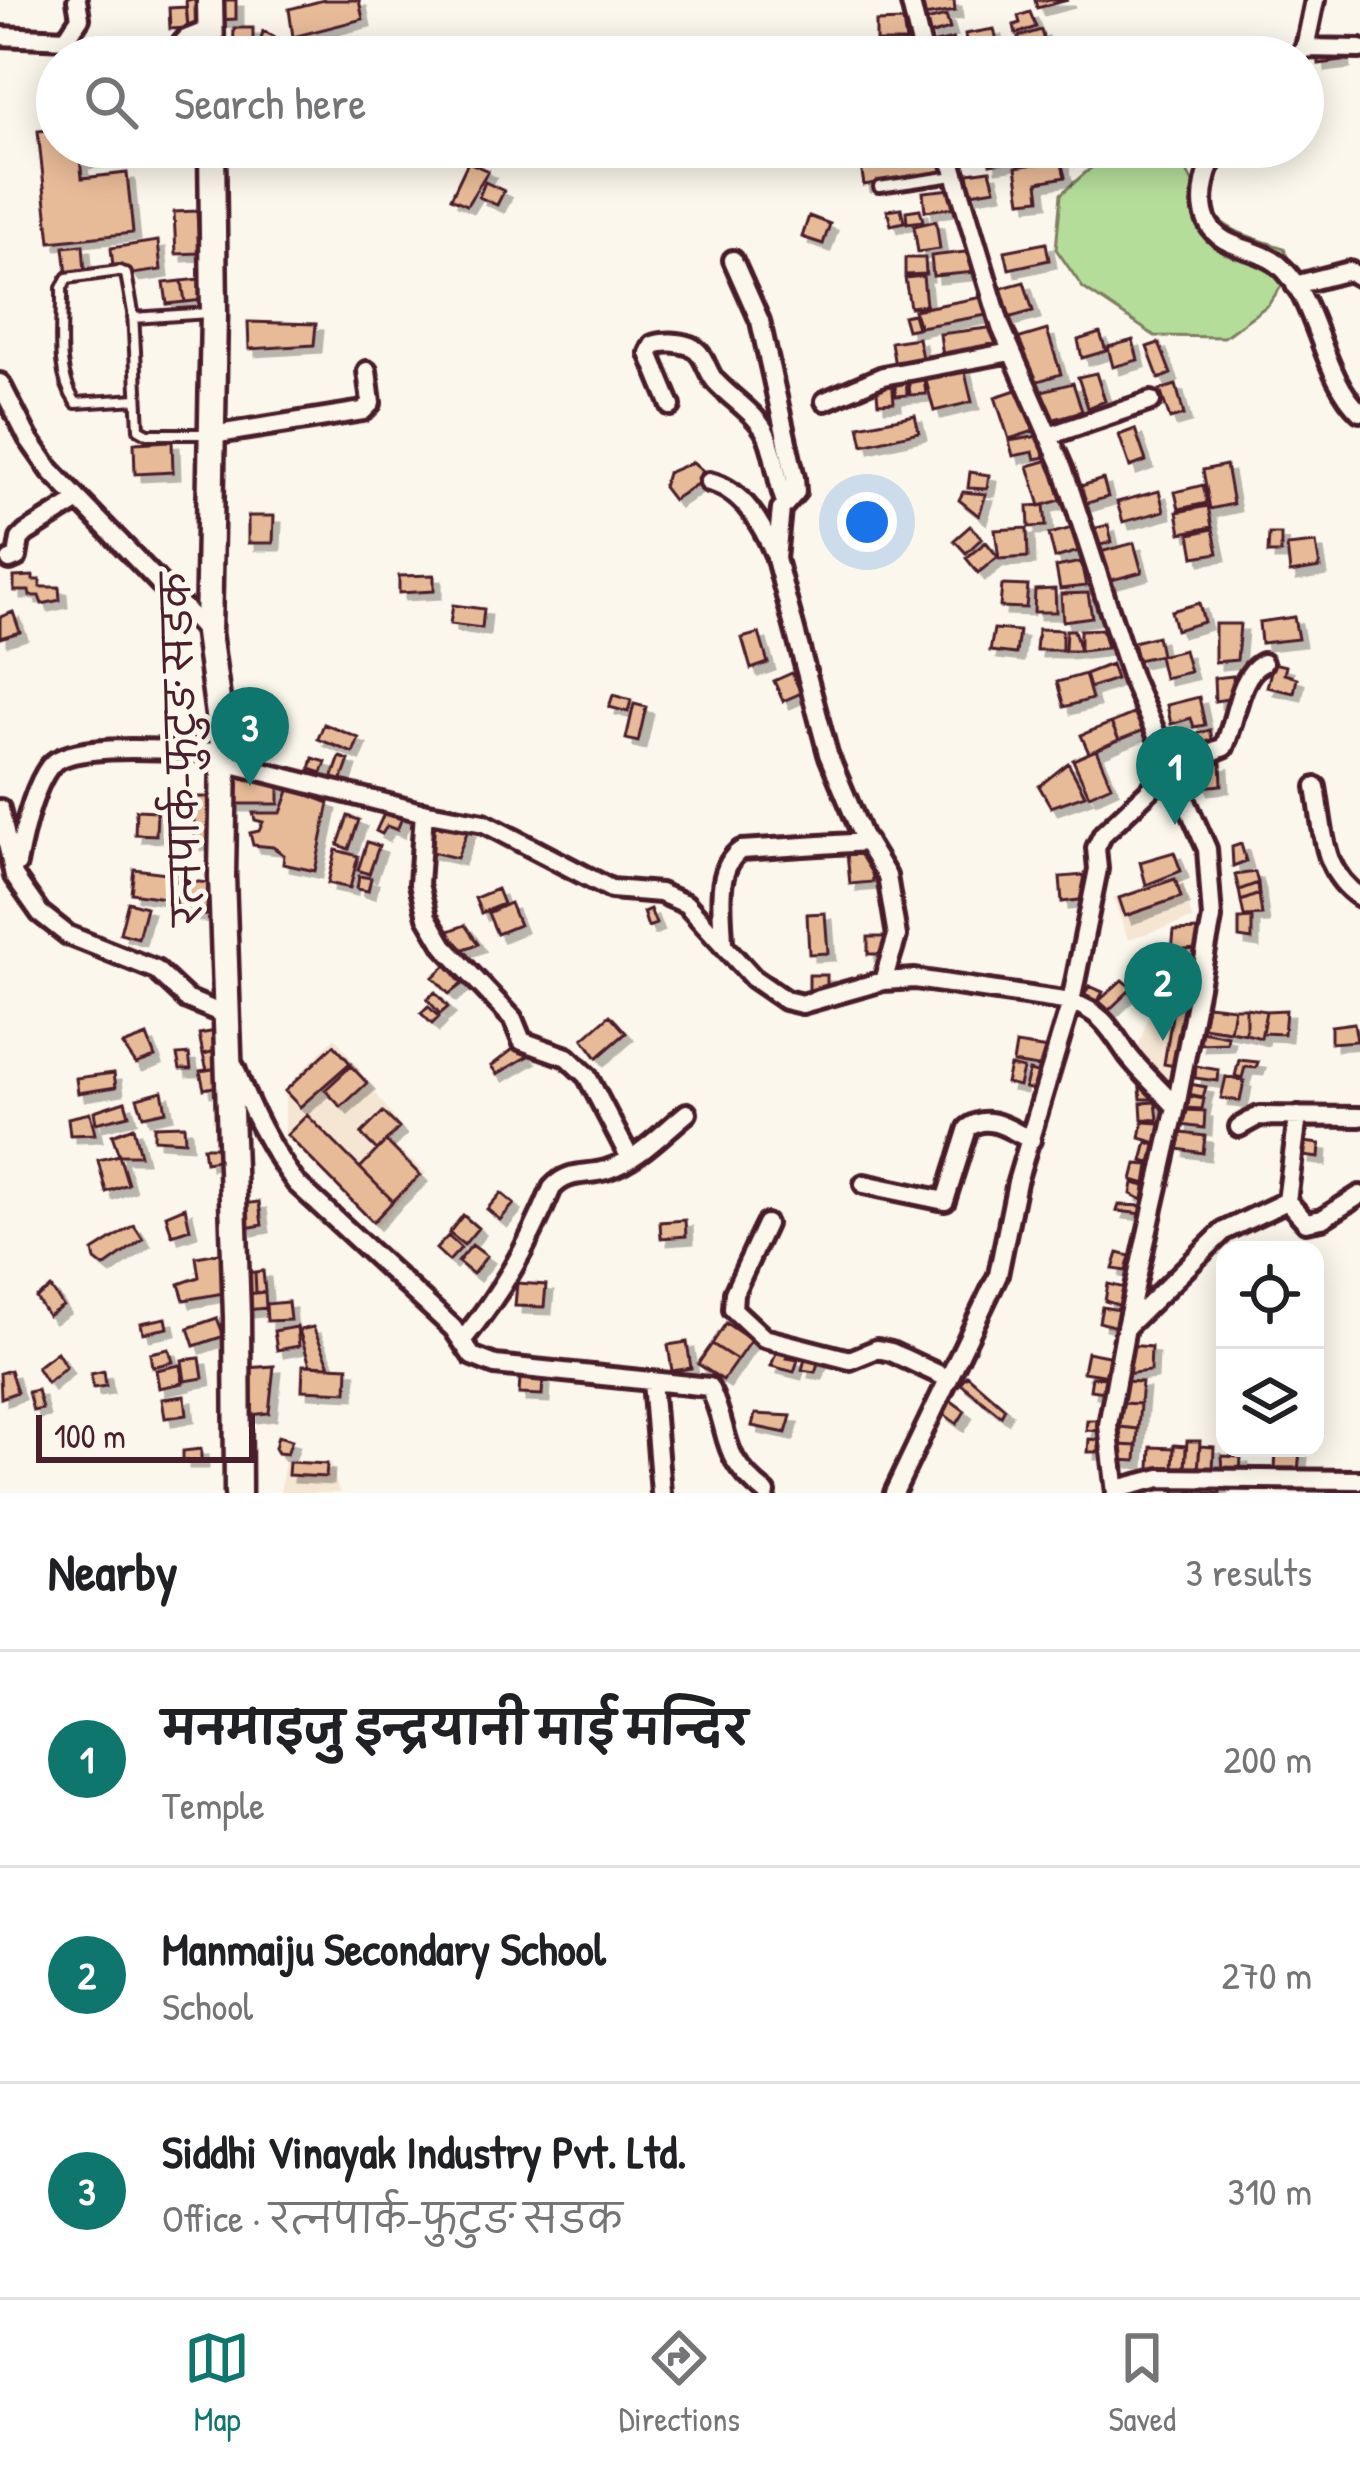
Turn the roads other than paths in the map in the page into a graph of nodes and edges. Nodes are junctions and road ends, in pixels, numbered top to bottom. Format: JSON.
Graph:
{"nodes":[{"id":1,"x":77,"y":0,"type":"edge"},
{"id":2,"x":210,"y":0,"type":"edge"},
{"id":3,"x":910,"y":0,"type":"edge"},
{"id":4,"x":1315,"y":0,"type":"edge"},
{"id":5,"x":211,"y":29,"type":"junction"},
{"id":6,"x":0,"y":36,"type":"edge"},
{"id":7,"x":68,"y":36,"type":"edge"},
{"id":8,"x":194,"y":36,"type":"edge"},
{"id":9,"x":211,"y":36,"type":"edge"},
{"id":10,"x":919,"y":36,"type":"edge"},
{"id":11,"x":1305,"y":36,"type":"edge"},
{"id":12,"x":36,"y":38,"type":"edge"},
{"id":13,"x":1360,"y":49,"type":"edge"},
{"id":14,"x":1324,"y":51,"type":"edge"},
{"id":15,"x":212,"y":168,"type":"edge"},
{"id":16,"x":954,"y":168,"type":"edge"},
{"id":17,"x":1211,"y":168,"type":"edge"},
{"id":18,"x":956,"y":176,"type":"junction"},
{"id":19,"x":879,"y":187,"type":"dead end"},
{"id":20,"x":733,"y":260,"type":"dead end"},
{"id":21,"x":1360,"y":277,"type":"edge"},
{"id":22,"x":1295,"y":285,"type":"junction"},
{"id":23,"x":214,"y":313,"type":"junction"},
{"id":24,"x":133,"y":318,"type":"junction"},
{"id":25,"x":1012,"y":352,"type":"junction"},
{"id":26,"x":367,"y":371,"type":"dead end"},
{"id":27,"x":0,"y":383,"type":"edge"},
{"id":28,"x":137,"y":399,"type":"junction"},
{"id":29,"x":824,"y":400,"type":"dead end"},
{"id":30,"x":1151,"y":401,"type":"dead end"},
{"id":31,"x":671,"y":406,"type":"dead end"},
{"id":32,"x":1360,"y":412,"type":"edge"},
{"id":33,"x":212,"y":435,"type":"junction"},
{"id":34,"x":1048,"y":436,"type":"junction"},
{"id":35,"x":710,"y":482,"type":"dead end"},
{"id":36,"x":77,"y":500,"type":"junction"},
{"id":37,"x":785,"y":502,"type":"junction"},
{"id":38,"x":776,"y":559,"type":"junction"},
{"id":39,"x":10,"y":560,"type":"dead end"},
{"id":40,"x":208,"y":633,"type":"junction"},
{"id":41,"x":1263,"y":663,"type":"dead end"},
{"id":42,"x":224,"y":757,"type":"junction"},
{"id":43,"x":1173,"y":768,"type":"junction"},
{"id":44,"x":1316,"y":788,"type":"dead end"},
{"id":45,"x":0,"y":808,"type":"edge"},
{"id":46,"x":424,"y":812,"type":"junction"},
{"id":47,"x":867,"y":842,"type":"junction"},
{"id":48,"x":7,"y":875,"type":"edge"},
{"id":49,"x":1360,"y":897,"type":"edge"},
{"id":50,"x":723,"y":945,"type":"junction"},
{"id":51,"x":883,"y":981,"type":"junction"},
{"id":52,"x":1071,"y":1002,"type":"junction"},
{"id":53,"x":225,"y":1015,"type":"junction"},
{"id":54,"x":226,"y":1046,"type":"junction"},
{"id":55,"x":1176,"y":1107,"type":"junction"},
{"id":56,"x":687,"y":1113,"type":"dead end"},
{"id":57,"x":1298,"y":1117,"type":"junction"},
{"id":58,"x":1360,"y":1117,"type":"edge"},
{"id":59,"x":1239,"y":1127,"type":"dead end"},
{"id":60,"x":1031,"y":1140,"type":"junction"},
{"id":61,"x":630,"y":1158,"type":"junction"},
{"id":62,"x":865,"y":1184,"type":"dead end"},
{"id":63,"x":1360,"y":1195,"type":"edge"},
{"id":64,"x":1287,"y":1202,"type":"junction"},
{"id":65,"x":766,"y":1224,"type":"dead end"},
{"id":66,"x":1126,"y":1327,"type":"junction"},
{"id":67,"x":462,"y":1341,"type":"junction"},
{"id":68,"x":949,"y":1378,"type":"junction"},
{"id":69,"x":652,"y":1381,"type":"junction"},
{"id":70,"x":1360,"y":1480,"type":"edge"},
{"id":71,"x":1116,"y":1491,"type":"edge"},
{"id":72,"x":238,"y":1493,"type":"edge"},
{"id":73,"x":661,"y":1493,"type":"edge"},
{"id":74,"x":766,"y":1493,"type":"edge"},
{"id":75,"x":894,"y":1493,"type":"edge"}],
"edges":[{"from":1,"to":7,"type":"street"},
{"from":2,"to":5,"type":"street"},
{"from":3,"to":10,"type":"street"},
{"from":4,"to":11,"type":"street"},
{"from":5,"to":8,"type":"street"},
{"from":5,"to":9,"type":"street"},
{"from":6,"to":12,"type":"street"},
{"from":13,"to":14,"type":"street"},
{"from":15,"to":23,"type":"street","name":"रत्नपार्क-फुटुङ सडक"},
{"from":16,"to":18,"type":"street"},
{"from":17,"to":22,"type":"street"},
{"from":18,"to":19,"type":"lane"},
{"from":18,"to":25,"type":"street"},
{"from":20,"to":37,"type":"street"},
{"from":21,"to":22,"type":"street"},
{"from":22,"to":32,"type":"street"},
{"from":23,"to":24,"type":"lane"},
{"from":23,"to":33,"type":"street","name":"रत्नपार्क-फुटुङ सडक"},
{"from":24,"to":28,"type":"lane"},
{"from":24,"to":28,"type":"lane"},
{"from":25,"to":29,"type":"street"},
{"from":25,"to":34,"type":"street"},
{"from":26,"to":33,"type":"street"},
{"from":27,"to":36,"type":"street"},
{"from":28,"to":33,"type":"lane"},
{"from":30,"to":34,"type":"street"},
{"from":31,"to":37,"type":"street"},
{"from":33,"to":40,"type":"street","name":"रत्नपार्क-फुटुङ सडक"},
{"from":34,"to":43,"type":"street"},
{"from":35,"to":38,"type":"street"},
{"from":36,"to":39,"type":"street"},
{"from":36,"to":40,"type":"street"},
{"from":37,"to":38,"type":"street"},
{"from":38,"to":47,"type":"street"},
{"from":40,"to":42,"type":"street","name":"रत्नपार्क-फुटुङ सडक"},
{"from":41,"to":43,"type":"street"},
{"from":42,"to":46,"type":"street"},
{"from":42,"to":48,"type":"street"},
{"from":42,"to":53,"type":"street","name":"रत्नपार्क-फुटुङ सडक"},
{"from":43,"to":52,"type":"street"},
{"from":43,"to":55,"type":"street"},
{"from":44,"to":49,"type":"street"},
{"from":45,"to":48,"type":"street"},
{"from":46,"to":50,"type":"street"},
{"from":46,"to":61,"type":"street"},
{"from":47,"to":50,"type":"street"},
{"from":47,"to":51,"type":"street"},
{"from":48,"to":53,"type":"street"},
{"from":50,"to":51,"type":"street"},
{"from":51,"to":52,"type":"street"},
{"from":52,"to":55,"type":"street"},
{"from":52,"to":60,"type":"street"},
{"from":53,"to":54,"type":"street","name":"रत्नपार्क-फुटुङ सडक"},
{"from":54,"to":67,"type":"street"},
{"from":54,"to":72,"type":"street","name":"रत्नपार्क-फुटुङ सडक"},
{"from":55,"to":66,"type":"street"},
{"from":56,"to":61,"type":"street"},
{"from":57,"to":58,"type":"street"},
{"from":57,"to":59,"type":"street"},
{"from":57,"to":64,"type":"street"},
{"from":60,"to":62,"type":"street"},
{"from":60,"to":68,"type":"street"},
{"from":61,"to":67,"type":"street"},
{"from":63,"to":64,"type":"street"},
{"from":64,"to":66,"type":"street"},
{"from":65,"to":68,"type":"street"},
{"from":66,"to":71,"type":"street"},
{"from":67,"to":69,"type":"street"},
{"from":68,"to":75,"type":"street"},
{"from":69,"to":73,"type":"street"},
{"from":69,"to":74,"type":"street"},
{"from":70,"to":71,"type":"street"}]}
